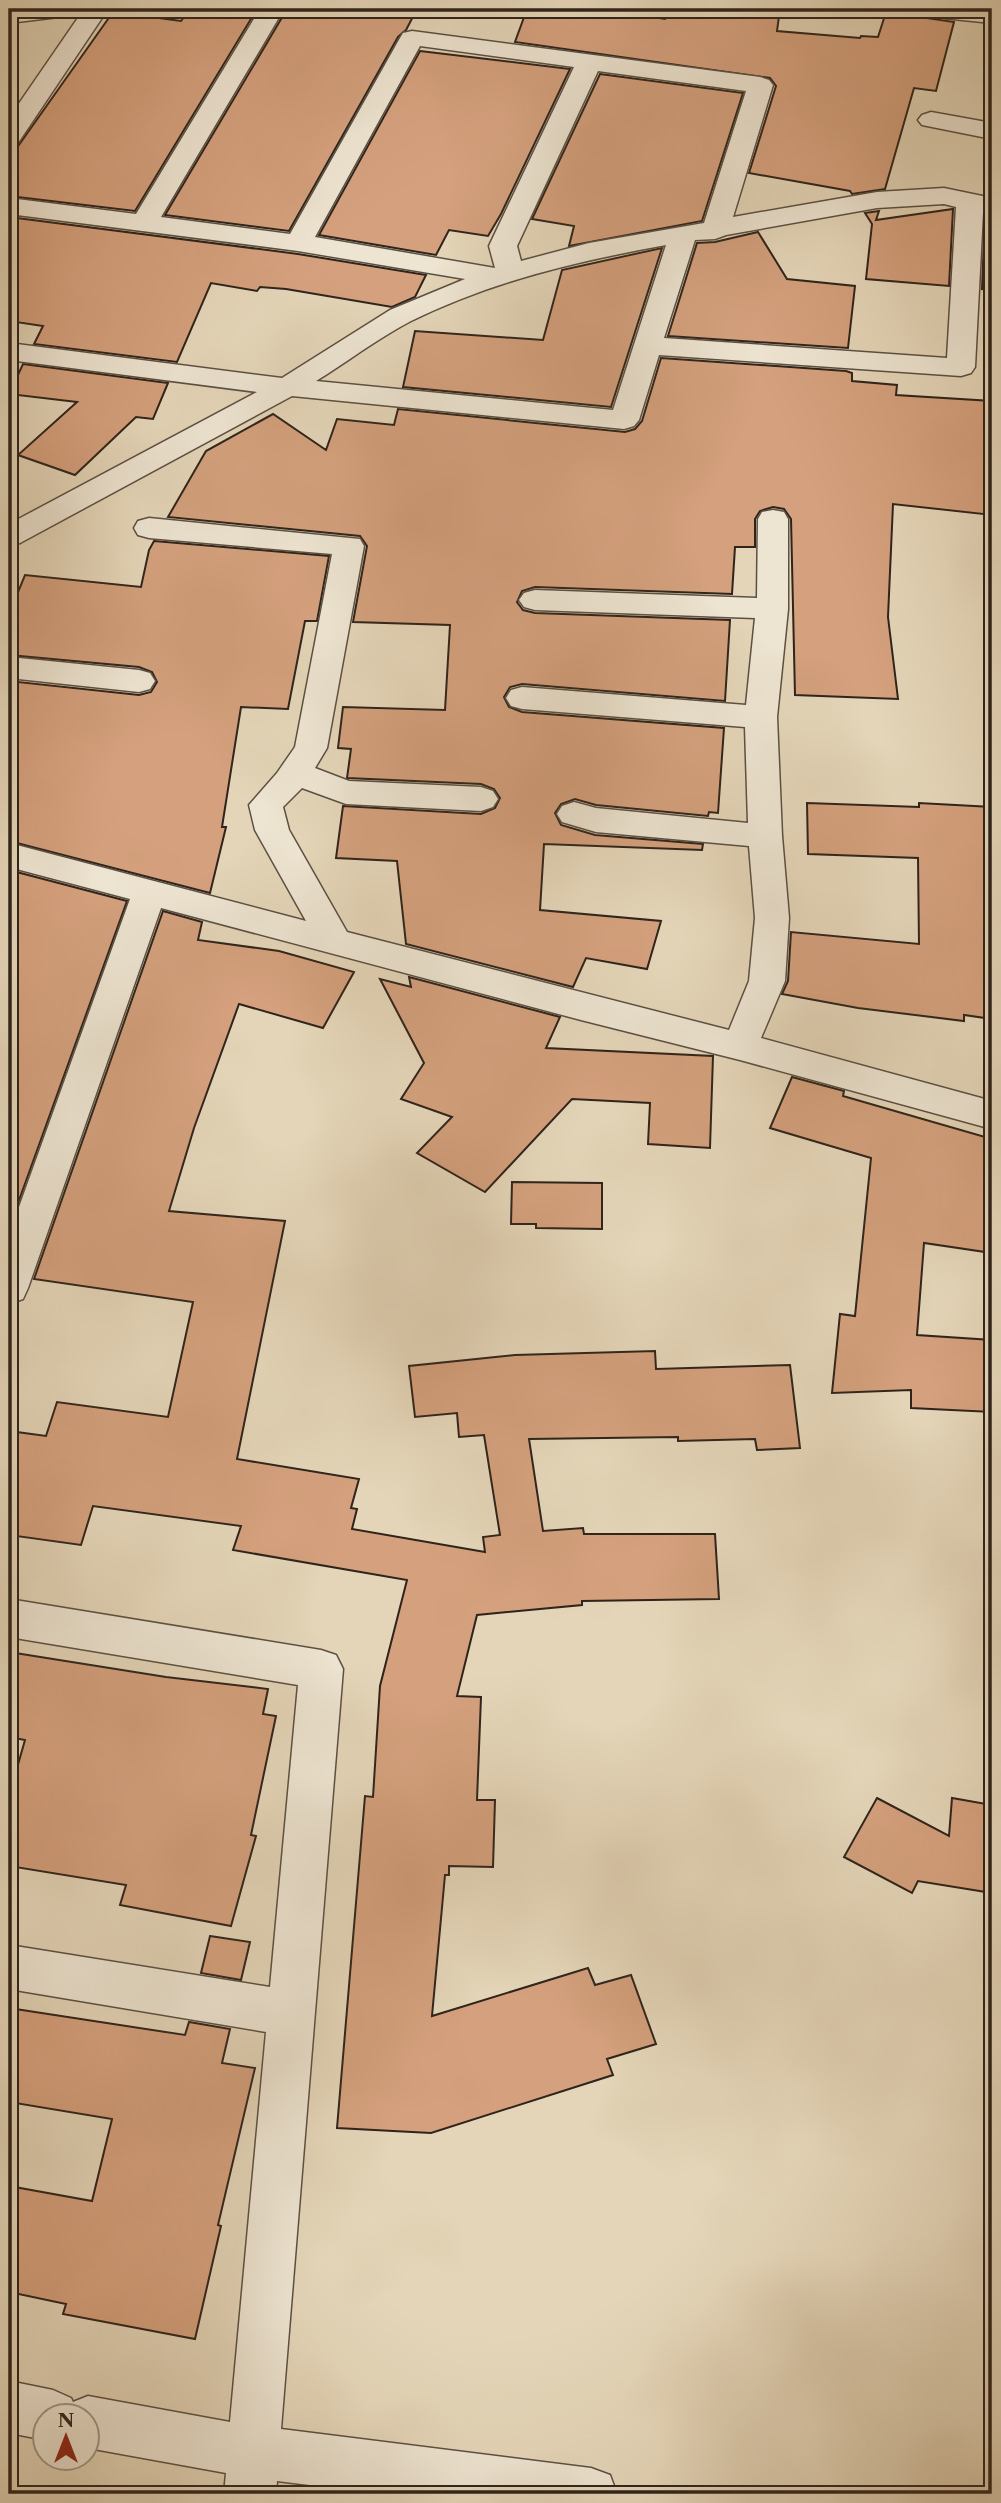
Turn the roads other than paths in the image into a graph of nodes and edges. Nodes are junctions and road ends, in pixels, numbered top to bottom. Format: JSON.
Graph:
{"nodes":[{"id":1,"x":13,"y":9,"type":"edge"},
{"id":2,"x":67,"y":9,"type":"edge"},
{"id":3,"x":96,"y":9,"type":"edge"},
{"id":4,"x":272,"y":9,"type":"edge"},
{"id":5,"x":923,"y":9,"type":"edge"},
{"id":6,"x":9,"y":14,"type":"edge"},
{"id":7,"x":992,"y":16,"type":"edge"},
{"id":8,"x":589,"y":62,"type":"junction"},
{"id":9,"x":931,"y":120,"type":"dead end"},
{"id":10,"x":992,"y":131,"type":"edge"},
{"id":11,"x":9,"y":137,"type":"edge"},
{"id":12,"x":981,"y":203,"type":"edge"},
{"id":13,"x":9,"y":206,"type":"edge"},
{"id":14,"x":145,"y":222,"type":"junction"},
{"id":15,"x":715,"y":231,"type":"junction"},
{"id":16,"x":683,"y":236,"type":"junction"},
{"id":17,"x":298,"y":243,"type":"junction"},
{"id":18,"x":500,"y":275,"type":"junction"},
{"id":19,"x":650,"y":346,"type":"junction"},
{"id":20,"x":9,"y":351,"type":"edge"},
{"id":21,"x":287,"y":387,"type":"junction"},
{"id":22,"x":773,"y":519,"type":"dead end"},
{"id":23,"x":149,"y":528,"type":"dead end"},
{"id":24,"x":9,"y":536,"type":"edge"},
{"id":25,"x":535,"y":600,"type":"dead end"},
{"id":26,"x":772,"y":609,"type":"junction"},
{"id":27,"x":9,"y":667,"type":"edge"},
{"id":28,"x":139,"y":681,"type":"dead end"},
{"id":29,"x":522,"y":698,"type":"dead end"},
{"id":30,"x":761,"y":718,"type":"junction"},
{"id":31,"x":295,"y":773,"type":"junction"},
{"id":32,"x":481,"y":799,"type":"dead end"},
{"id":33,"x":574,"y":814,"type":"dead end"},
{"id":34,"x":765,"y":836,"type":"junction"},
{"id":35,"x":9,"y":855,"type":"edge"},
{"id":36,"x":149,"y":893,"type":"junction"},
{"id":37,"x":335,"y":941,"type":"junction"},
{"id":38,"x":740,"y":1046,"type":"junction"},
{"id":39,"x":992,"y":1115,"type":"edge"},
{"id":40,"x":9,"y":1288,"type":"edge"},
{"id":41,"x":9,"y":1618,"type":"edge"},
{"id":42,"x":9,"y":1967,"type":"edge"},
{"id":43,"x":292,"y":2013,"type":"junction"},
{"id":44,"x":9,"y":2407,"type":"edge"},
{"id":45,"x":32,"y":2412,"type":"edge"},
{"id":46,"x":102,"y":2426,"type":"edge"},
{"id":47,"x":251,"y":2473,"type":"edge"},
{"id":48,"x":592,"y":2494,"type":"edge"}],
"edges":[{"from":1,"to":6,"type":"street"},
{"from":2,"to":6,"type":"street"},
{"from":3,"to":11,"type":"street"},
{"from":4,"to":14,"type":"street"},
{"from":5,"to":7,"type":"street"},
{"from":8,"to":15,"type":"street"},
{"from":8,"to":17,"type":"street"},
{"from":8,"to":18,"type":"street"},
{"from":9,"to":10,"type":"street"},
{"from":12,"to":15,"type":"street"},
{"from":12,"to":19,"type":"street"},
{"from":13,"to":14,"type":"street"},
{"from":14,"to":17,"type":"street"},
{"from":15,"to":16,"type":"street"},
{"from":16,"to":18,"type":"street"},
{"from":16,"to":19,"type":"street"},
{"from":17,"to":18,"type":"street"},
{"from":18,"to":21,"type":"street"},
{"from":19,"to":21,"type":"street"},
{"from":20,"to":21,"type":"street"},
{"from":21,"to":24,"type":"street"},
{"from":22,"to":26,"type":"street"},
{"from":23,"to":31,"type":"street"},
{"from":25,"to":26,"type":"street"},
{"from":26,"to":30,"type":"street"},
{"from":27,"to":28,"type":"street"},
{"from":29,"to":30,"type":"street"},
{"from":30,"to":34,"type":"street"},
{"from":31,"to":32,"type":"street"},
{"from":31,"to":37,"type":"street"},
{"from":33,"to":34,"type":"street"},
{"from":34,"to":38,"type":"street"},
{"from":35,"to":36,"type":"street"},
{"from":36,"to":37,"type":"street"},
{"from":36,"to":40,"type":"street"},
{"from":37,"to":38,"type":"street"},
{"from":38,"to":39,"type":"street"},
{"from":41,"to":43,"type":"street"},
{"from":42,"to":43,"type":"street"},
{"from":43,"to":47,"type":"street"},
{"from":44,"to":45,"type":"street"},
{"from":46,"to":47,"type":"street"},
{"from":47,"to":48,"type":"street"}]}
